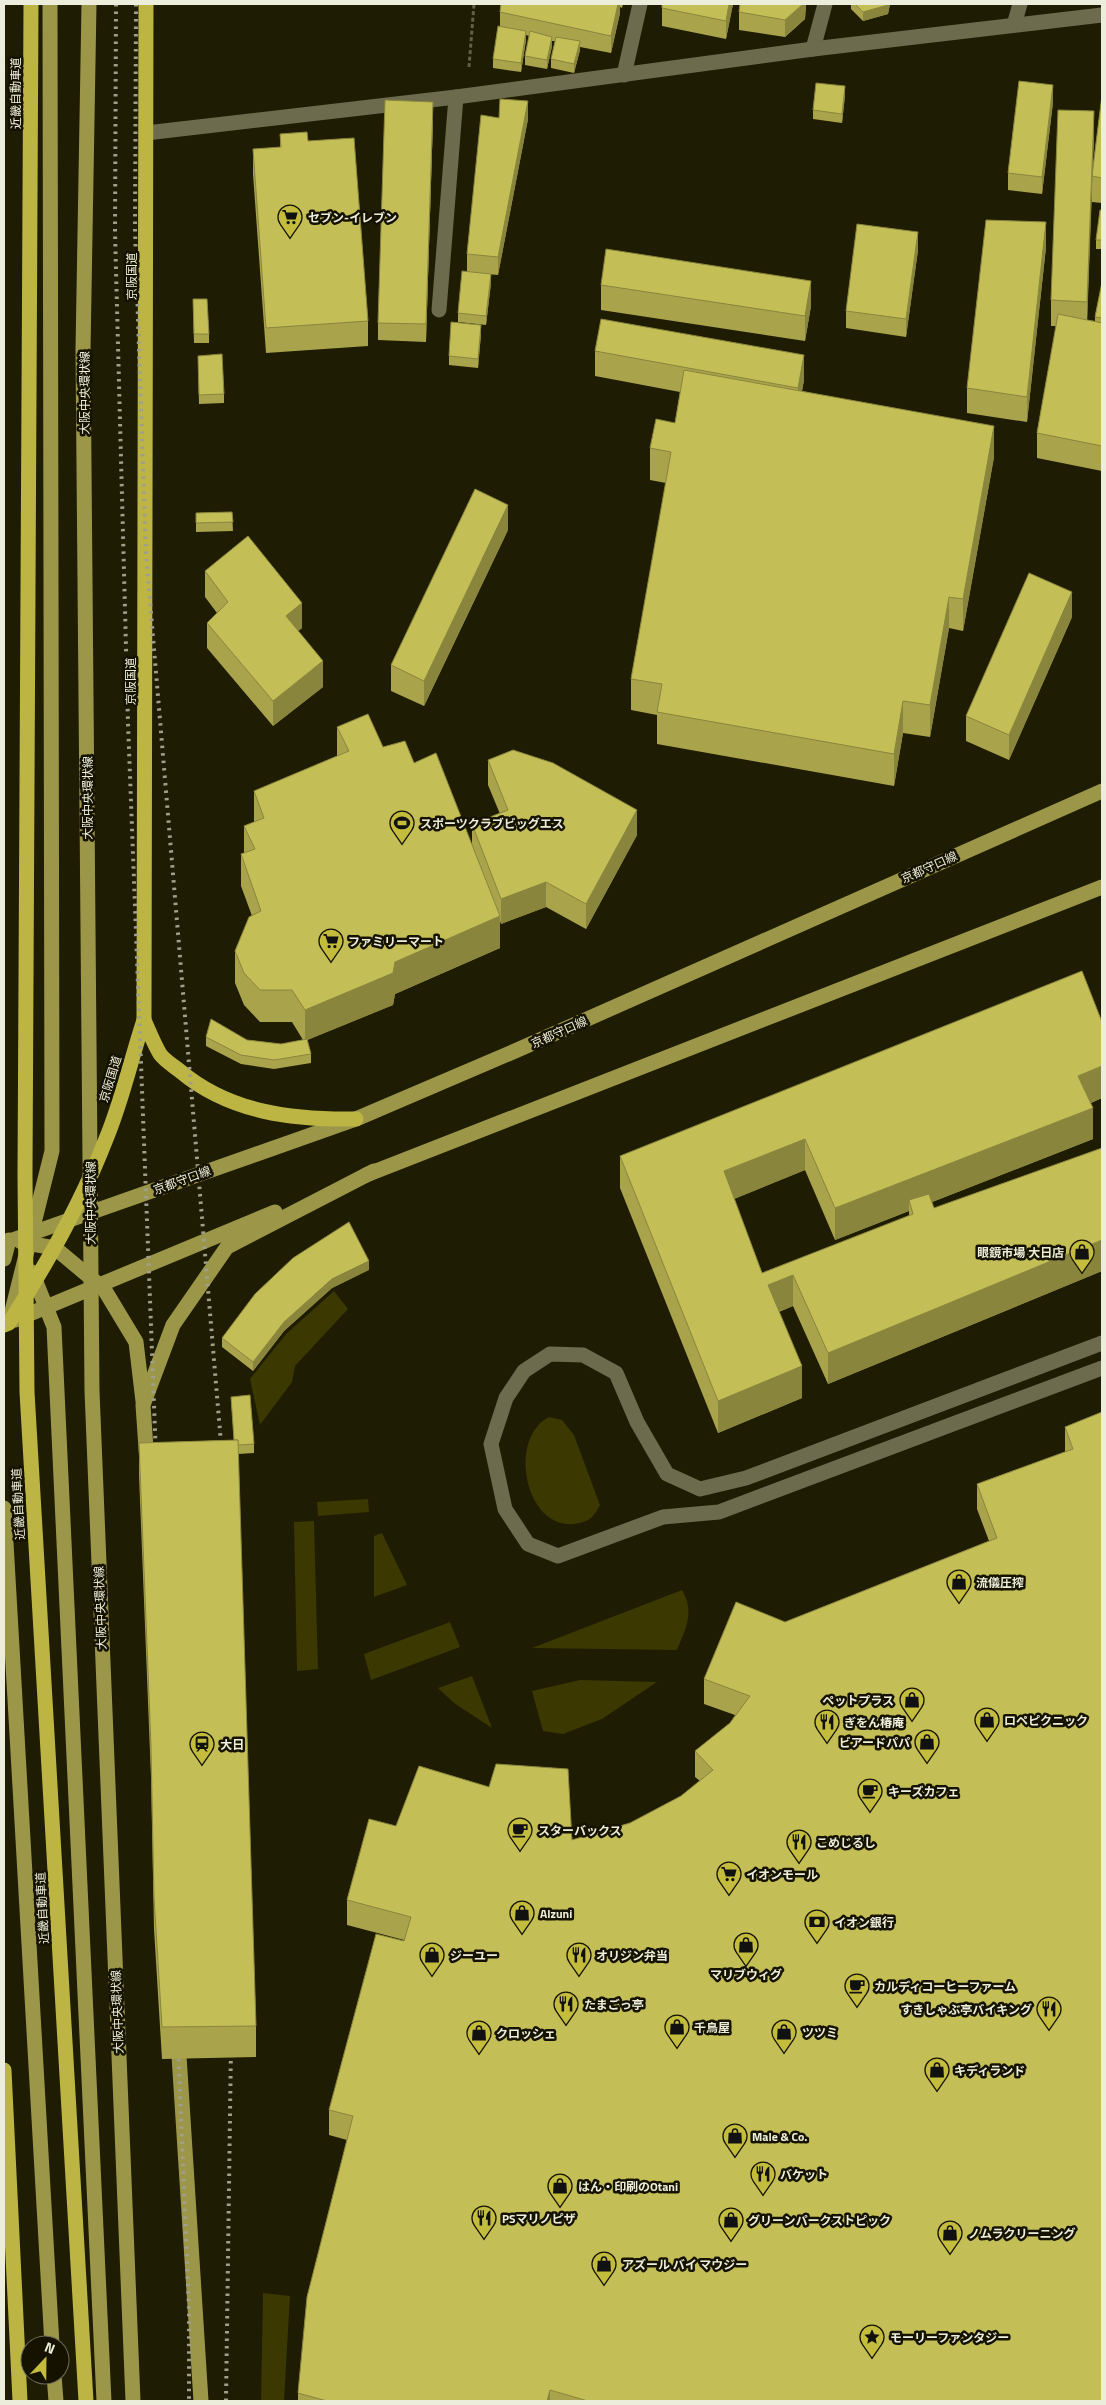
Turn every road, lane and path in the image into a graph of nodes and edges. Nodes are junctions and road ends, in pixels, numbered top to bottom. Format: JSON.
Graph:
{"nodes":[{"id":1,"x":31,"y":4,"type":"edge"},
{"id":2,"x":50,"y":4,"type":"edge"},
{"id":3,"x":89,"y":4,"type":"edge"},
{"id":4,"x":146,"y":4,"type":"edge"},
{"id":5,"x":474,"y":4,"type":"edge"},
{"id":6,"x":640,"y":4,"type":"edge"},
{"id":7,"x":825,"y":4,"type":"edge"},
{"id":8,"x":1020,"y":4,"type":"edge"},
{"id":9,"x":1102,"y":15,"type":"edge"},
{"id":10,"x":1014,"y":24,"type":"junction"},
{"id":11,"x":813,"y":49,"type":"junction"},
{"id":12,"x":624,"y":75,"type":"junction"},
{"id":13,"x":462,"y":96,"type":"junction"},
{"id":14,"x":146,"y":133,"type":"junction"},
{"id":15,"x":439,"y":310,"type":"dead end"},
{"id":16,"x":1102,"y":791,"type":"edge"},
{"id":17,"x":1102,"y":887,"type":"edge"},
{"id":18,"x":144,"y":1020,"type":"junction"},
{"id":19,"x":356,"y":1119,"type":"junction"},
{"id":20,"x":374,"y":1171,"type":"junction"},
{"id":21,"x":70,"y":1219,"type":"junction"},
{"id":22,"x":30,"y":1238,"type":"junction"},
{"id":23,"x":6,"y":1243,"type":"edge"},
{"id":24,"x":55,"y":1248,"type":"junction"},
{"id":25,"x":4,"y":1259,"type":"edge"},
{"id":26,"x":24,"y":1261,"type":"junction"},
{"id":27,"x":36,"y":1282,"type":"junction"},
{"id":28,"x":100,"y":1285,"type":"junction"},
{"id":29,"x":46,"y":1307,"type":"junction"},
{"id":30,"x":5,"y":1319,"type":"edge"},
{"id":31,"x":1102,"y":1343,"type":"edge"},
{"id":32,"x":1102,"y":1368,"type":"edge"},
{"id":33,"x":144,"y":1404,"type":"junction"},
{"id":34,"x":148,"y":1482,"type":"edge"},
{"id":35,"x":4,"y":1508,"type":"edge"},
{"id":36,"x":177,"y":2024,"type":"edge"},
{"id":37,"x":4,"y":2070,"type":"edge"},
{"id":38,"x":51,"y":2335,"type":"edge"},
{"id":39,"x":55,"y":2385,"type":"edge"},
{"id":40,"x":20,"y":2401,"type":"edge"},
{"id":41,"x":56,"y":2401,"type":"edge"},
{"id":42,"x":86,"y":2401,"type":"edge"},
{"id":43,"x":104,"y":2401,"type":"edge"},
{"id":44,"x":133,"y":2401,"type":"edge"},
{"id":45,"x":201,"y":2401,"type":"edge"}],
"edges":[{"from":1,"to":42,"type":"highway","name":"近畿自動車道"},
{"from":2,"to":22,"type":"main road"},
{"from":3,"to":44,"type":"main road","name":"大阪中央環状線"},
{"from":4,"to":14,"type":"highway","name":"京阪国道"},
{"from":5,"to":13,"type":"path"},
{"from":6,"to":12,"type":"street"},
{"from":7,"to":11,"type":"street"},
{"from":8,"to":10,"type":"street"},
{"from":9,"to":10,"type":"street"},
{"from":10,"to":11,"type":"street"},
{"from":11,"to":12,"type":"street"},
{"from":12,"to":13,"type":"street"},
{"from":13,"to":14,"type":"street"},
{"from":13,"to":15,"type":"street"},
{"from":14,"to":18,"type":"highway","name":"京阪国道"},
{"from":16,"to":19,"type":"main road","name":"京都守口線"},
{"from":17,"to":20,"type":"main road"},
{"from":18,"to":19,"type":"highway"},
{"from":18,"to":21,"type":"highway","name":"京阪国道"},
{"from":19,"to":21,"type":"main road","name":"京都守口線"},
{"from":20,"to":28,"type":"main road"},
{"from":20,"to":33,"type":"main road"},
{"from":21,"to":22,"type":"main road","name":"京都守口線"},
{"from":21,"to":24,"type":"highway","name":"京阪国道"},
{"from":22,"to":23,"type":"main road","name":"京都守口線"},
{"from":22,"to":24,"type":"main road"},
{"from":22,"to":26,"type":"main road"},
{"from":23,"to":25,"type":"main road"},
{"from":23,"to":26,"type":"main road"},
{"from":24,"to":27,"type":"highway","name":"京阪国道"},
{"from":24,"to":28,"type":"main road"},
{"from":26,"to":27,"type":"main road"},
{"from":26,"to":30,"type":"main road"},
{"from":27,"to":29,"type":"main road"},
{"from":27,"to":30,"type":"highway","name":"京阪国道"},
{"from":28,"to":29,"type":"main road"},
{"from":28,"to":33,"type":"main road"},
{"from":29,"to":30,"type":"main road"},
{"from":29,"to":43,"type":"main road"},
{"from":31,"to":32,"type":"street"},
{"from":33,"to":34,"type":"main road"},
{"from":35,"to":38,"type":"main road"},
{"from":36,"to":45,"type":"main road"},
{"from":37,"to":40,"type":"highway"},
{"from":39,"to":41,"type":"main road"}]}
